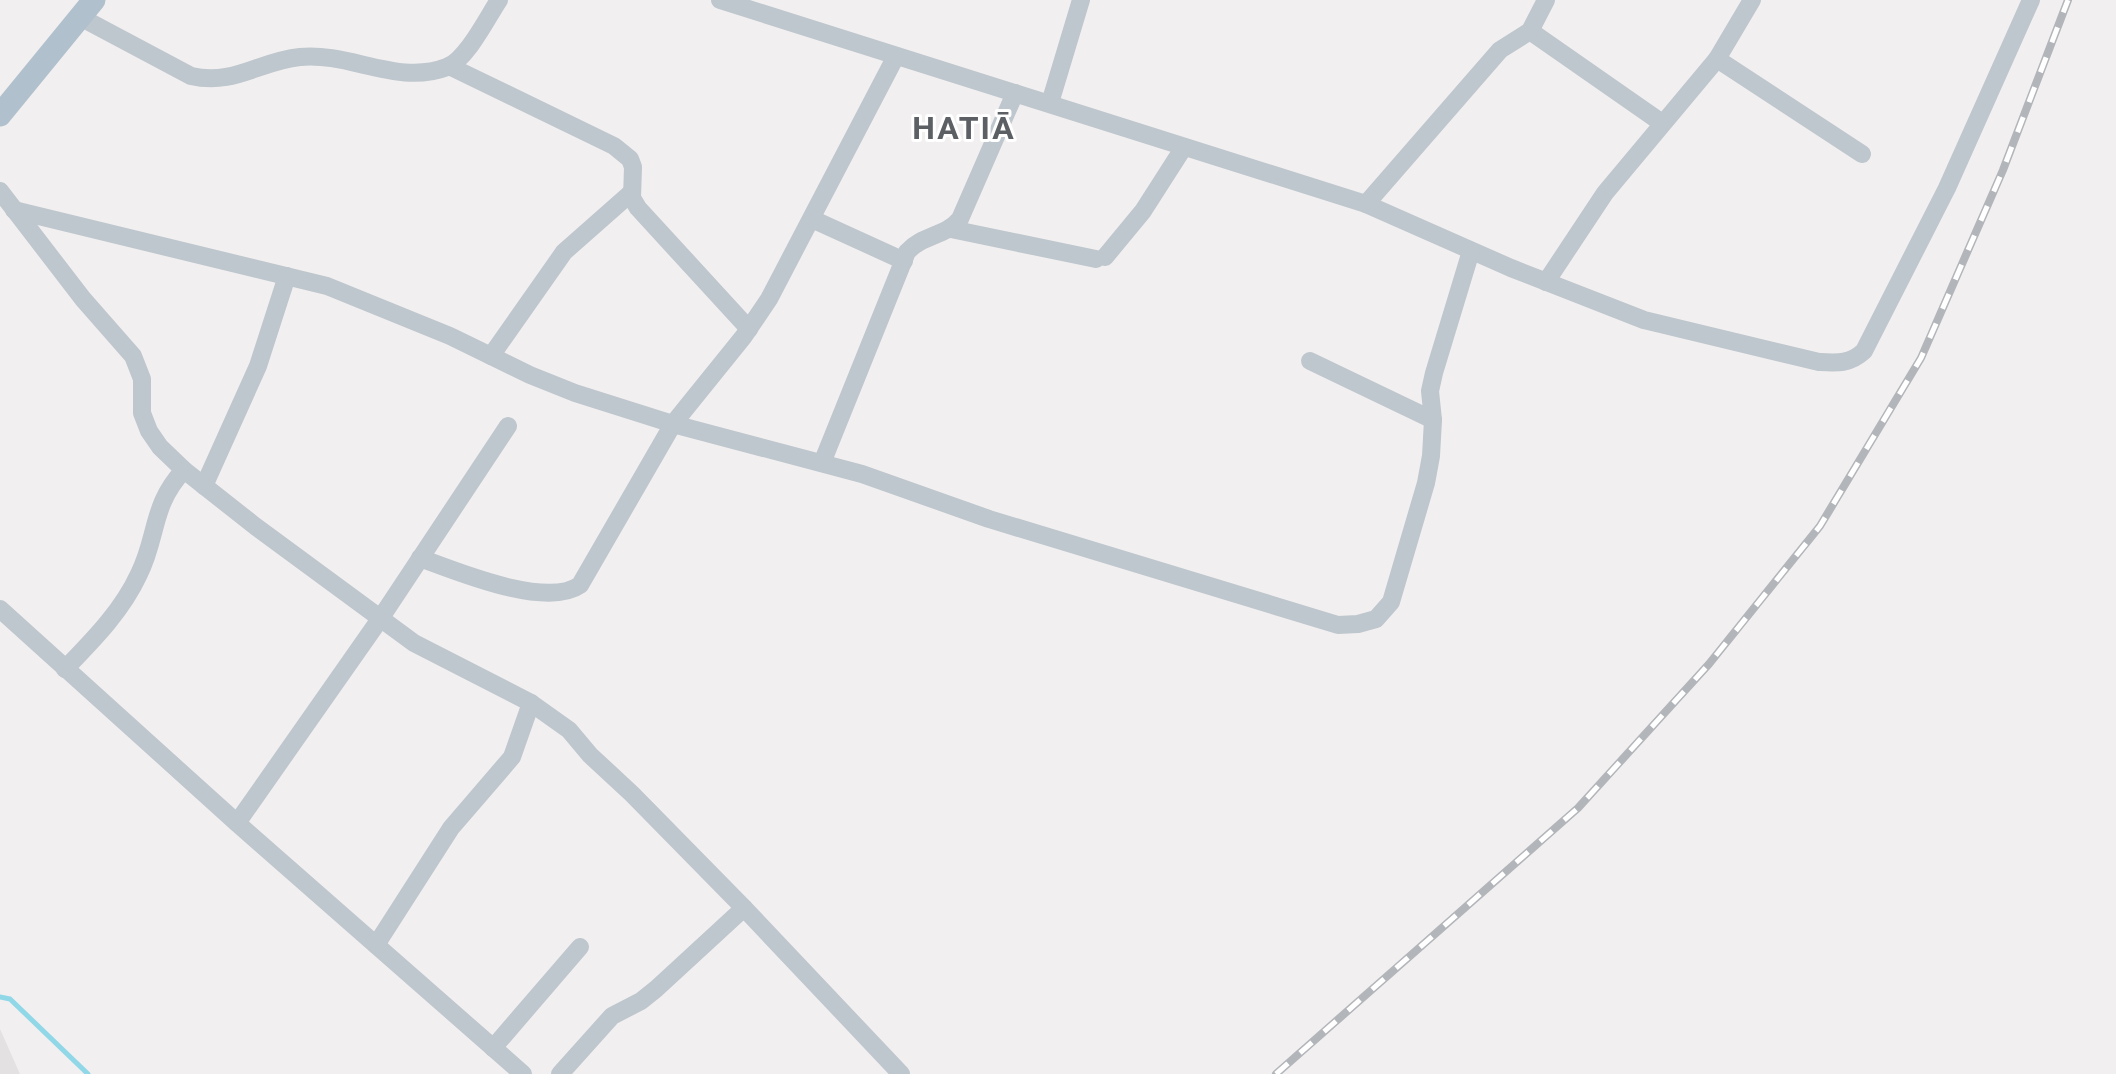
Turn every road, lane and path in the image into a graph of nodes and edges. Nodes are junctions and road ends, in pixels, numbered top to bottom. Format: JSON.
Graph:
{"nodes":[{"id":1,"x":499,"y":0,"type":"edge"},
{"id":2,"x":720,"y":0,"type":"edge"},
{"id":3,"x":1082,"y":0,"type":"edge"},
{"id":4,"x":1546,"y":0,"type":"edge"},
{"id":5,"x":1752,"y":0,"type":"edge"},
{"id":6,"x":2031,"y":0,"type":"edge"},
{"id":7,"x":87,"y":9,"type":"edge"},
{"id":8,"x":1530,"y":32,"type":"junction"},
{"id":9,"x":896,"y":57,"type":"junction"},
{"id":10,"x":1717,"y":59,"type":"junction"},
{"id":11,"x":449,"y":66,"type":"junction"},
{"id":12,"x":1015,"y":93,"type":"junction"},
{"id":13,"x":1050,"y":103,"type":"junction"},
{"id":14,"x":0,"y":115,"type":"edge"},
{"id":15,"x":1662,"y":122,"type":"junction"},
{"id":16,"x":1184,"y":147,"type":"junction"},
{"id":17,"x":1862,"y":154,"type":"dead end"},
{"id":18,"x":0,"y":191,"type":"edge"},
{"id":19,"x":632,"y":192,"type":"junction"},
{"id":20,"x":1366,"y":204,"type":"junction"},
{"id":21,"x":14,"y":210,"type":"junction"},
{"id":22,"x":812,"y":219,"type":"junction"},
{"id":23,"x":951,"y":229,"type":"junction"},
{"id":24,"x":1471,"y":251,"type":"junction"},
{"id":25,"x":904,"y":261,"type":"junction"},
{"id":26,"x":287,"y":276,"type":"junction"},
{"id":27,"x":1546,"y":282,"type":"junction"},
{"id":28,"x":749,"y":328,"type":"junction"},
{"id":29,"x":491,"y":356,"type":"junction"},
{"id":30,"x":1310,"y":361,"type":"dead end"},
{"id":31,"x":1433,"y":420,"type":"junction"},
{"id":32,"x":673,"y":424,"type":"junction"},
{"id":33,"x":508,"y":426,"type":"dead end"},
{"id":34,"x":822,"y":463,"type":"junction"},
{"id":35,"x":184,"y":470,"type":"junction"},
{"id":36,"x":204,"y":486,"type":"junction"},
{"id":37,"x":420,"y":558,"type":"junction"},
{"id":38,"x":0,"y":609,"type":"edge"},
{"id":39,"x":380,"y":619,"type":"junction"},
{"id":40,"x":65,"y":668,"type":"junction"},
{"id":41,"x":531,"y":703,"type":"junction"},
{"id":42,"x":237,"y":823,"type":"junction"},
{"id":43,"x":744,"y":908,"type":"junction"},
{"id":44,"x":376,"y":945,"type":"junction"},
{"id":45,"x":580,"y":947,"type":"dead end"},
{"id":46,"x":493,"y":1048,"type":"junction"},
{"id":47,"x":523,"y":1074,"type":"edge"},
{"id":48,"x":560,"y":1074,"type":"edge"},
{"id":49,"x":901,"y":1074,"type":"edge"}],
"edges":[{"from":1,"to":11,"type":"street"},
{"from":2,"to":9,"type":"street"},
{"from":3,"to":13,"type":"street"},
{"from":4,"to":8,"type":"street"},
{"from":5,"to":10,"type":"street"},
{"from":6,"to":27,"type":"street"},
{"from":7,"to":11,"type":"street"},
{"from":7,"to":14,"type":"main road"},
{"from":8,"to":15,"type":"street"},
{"from":8,"to":20,"type":"street"},
{"from":9,"to":12,"type":"street"},
{"from":9,"to":22,"type":"street"},
{"from":10,"to":15,"type":"street"},
{"from":10,"to":17,"type":"street"},
{"from":11,"to":19,"type":"street"},
{"from":12,"to":13,"type":"street"},
{"from":12,"to":23,"type":"street"},
{"from":13,"to":16,"type":"street"},
{"from":15,"to":27,"type":"street"},
{"from":16,"to":20,"type":"street"},
{"from":16,"to":23,"type":"street"},
{"from":18,"to":21,"type":"street"},
{"from":19,"to":28,"type":"street"},
{"from":19,"to":29,"type":"street"},
{"from":20,"to":24,"type":"street"},
{"from":21,"to":26,"type":"street"},
{"from":21,"to":35,"type":"street"},
{"from":22,"to":25,"type":"street"},
{"from":22,"to":28,"type":"street"},
{"from":23,"to":25,"type":"street"},
{"from":24,"to":27,"type":"street"},
{"from":24,"to":31,"type":"street"},
{"from":25,"to":34,"type":"street"},
{"from":26,"to":29,"type":"street"},
{"from":26,"to":36,"type":"street"},
{"from":28,"to":32,"type":"street"},
{"from":29,"to":32,"type":"street"},
{"from":30,"to":31,"type":"street"},
{"from":31,"to":34,"type":"street"},
{"from":32,"to":34,"type":"street"},
{"from":32,"to":37,"type":"street"},
{"from":33,"to":37,"type":"street"},
{"from":35,"to":36,"type":"street"},
{"from":35,"to":40,"type":"street"},
{"from":36,"to":39,"type":"street"},
{"from":37,"to":39,"type":"street"},
{"from":38,"to":40,"type":"street"},
{"from":39,"to":41,"type":"street"},
{"from":39,"to":42,"type":"street"},
{"from":40,"to":42,"type":"street"},
{"from":41,"to":43,"type":"street"},
{"from":41,"to":44,"type":"street"},
{"from":42,"to":44,"type":"street"},
{"from":43,"to":48,"type":"street"},
{"from":43,"to":49,"type":"street"},
{"from":44,"to":46,"type":"street"},
{"from":45,"to":46,"type":"street"},
{"from":46,"to":47,"type":"street"}]}
